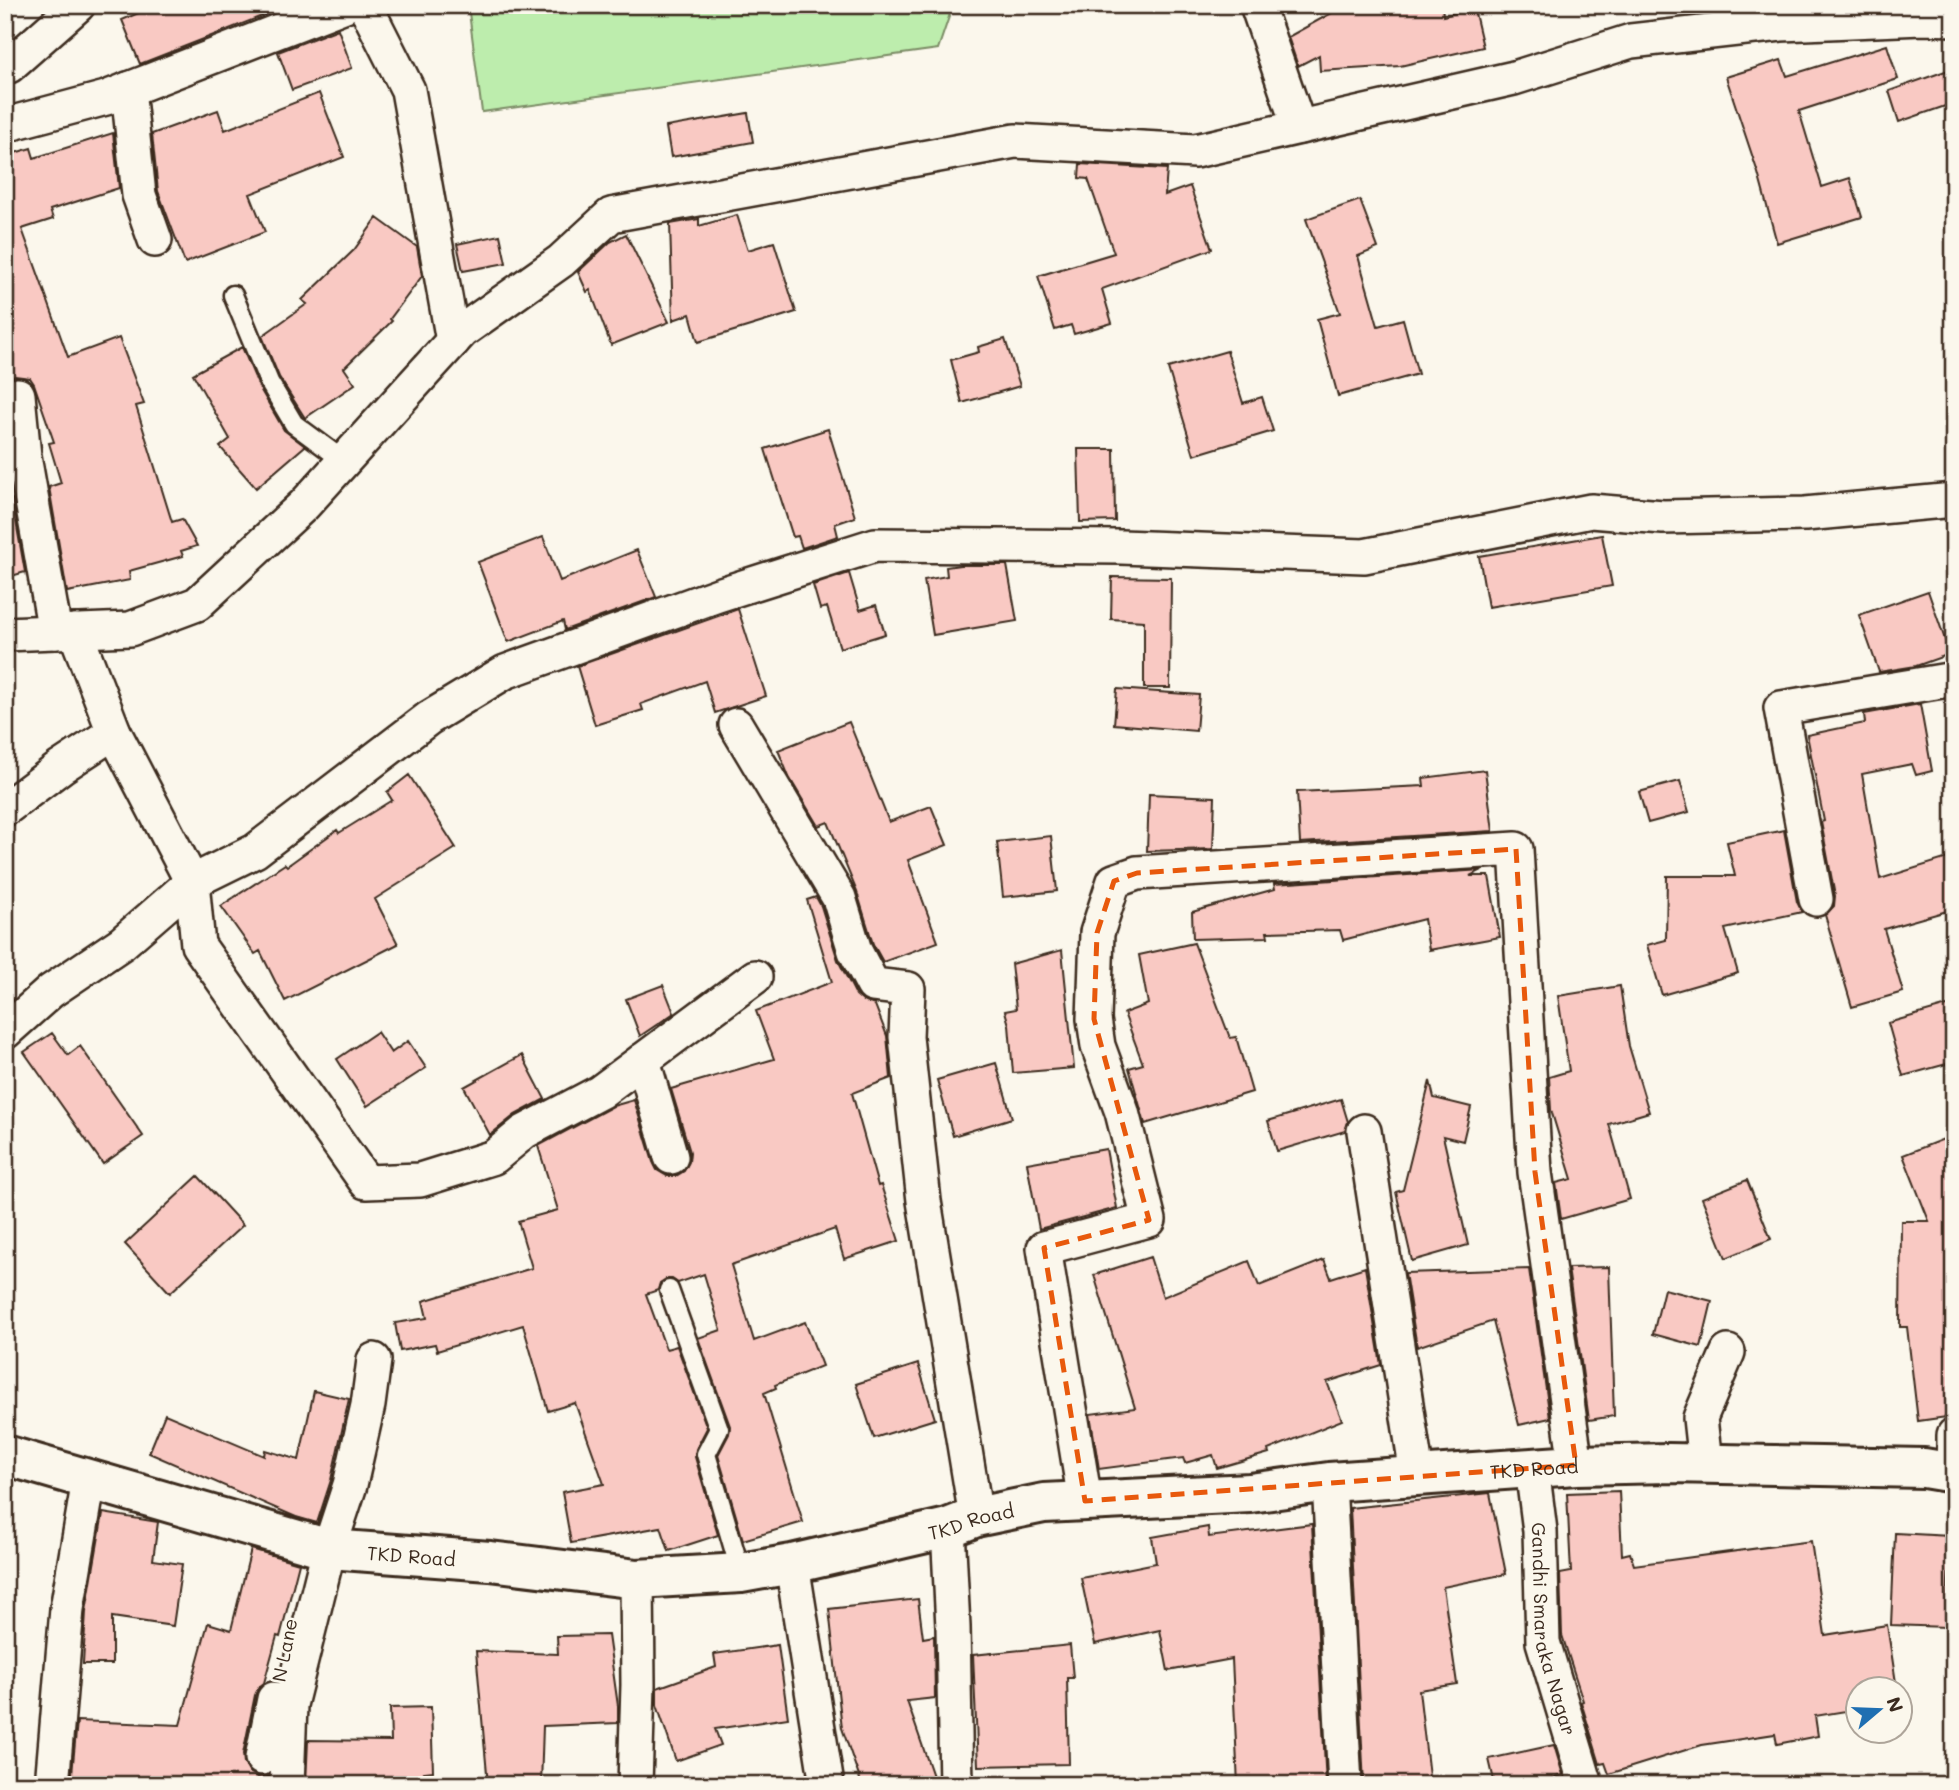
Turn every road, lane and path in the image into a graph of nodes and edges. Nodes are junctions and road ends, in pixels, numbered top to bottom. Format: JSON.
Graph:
{"nodes":[{"id":1,"x":78,"y":5,"type":"edge"},
{"id":2,"x":345,"y":5,"type":"edge"},
{"id":3,"x":365,"y":5,"type":"edge"},
{"id":4,"x":1257,"y":5,"type":"edge"},
{"id":5,"x":1940,"y":14,"type":"edge"},
{"id":6,"x":5,"y":66,"type":"edge"},
{"id":7,"x":128,"y":89,"type":"junction"},
{"id":8,"x":5,"y":125,"type":"edge"},
{"id":9,"x":1299,"y":127,"type":"junction"},
{"id":10,"x":155,"y":240,"type":"dead end"},
{"id":11,"x":233,"y":295,"type":"dead end"},
{"id":12,"x":453,"y":341,"type":"junction"},
{"id":13,"x":18,"y":395,"type":"dead end"},
{"id":14,"x":344,"y":461,"type":"junction"},
{"id":15,"x":1954,"y":500,"type":"edge"},
{"id":16,"x":65,"y":632,"type":"junction"},
{"id":17,"x":5,"y":634,"type":"edge"},
{"id":18,"x":1954,"y":679,"type":"edge"},
{"id":19,"x":736,"y":725,"type":"dead end"},
{"id":20,"x":114,"y":732,"type":"junction"},
{"id":21,"x":5,"y":809,"type":"edge"},
{"id":22,"x":192,"y":882,"type":"junction"},
{"id":23,"x":1816,"y":899,"type":"dead end"},
{"id":24,"x":755,"y":977,"type":"dead end"},
{"id":25,"x":5,"y":1032,"type":"edge"},
{"id":26,"x":643,"y":1060,"type":"junction"},
{"id":27,"x":1364,"y":1131,"type":"dead end"},
{"id":28,"x":671,"y":1157,"type":"dead end"},
{"id":29,"x":670,"y":1290,"type":"dead end"},
{"id":30,"x":1728,"y":1352,"type":"dead end"},
{"id":31,"x":374,"y":1360,"type":"dead end"},
{"id":32,"x":1954,"y":1435,"type":"edge"},
{"id":33,"x":1954,"y":1448,"type":"edge"},
{"id":34,"x":5,"y":1455,"type":"edge"},
{"id":35,"x":1705,"y":1464,"type":"junction"},
{"id":36,"x":1576,"y":1465,"type":"junction"},
{"id":37,"x":1532,"y":1468,"type":"junction"},
{"id":38,"x":1954,"y":1473,"type":"edge"},
{"id":39,"x":1417,"y":1475,"type":"junction"},
{"id":40,"x":89,"y":1480,"type":"junction"},
{"id":41,"x":1329,"y":1482,"type":"junction"},
{"id":42,"x":1085,"y":1502,"type":"junction"},
{"id":43,"x":962,"y":1523,"type":"junction"},
{"id":44,"x":317,"y":1546,"type":"junction"},
{"id":45,"x":792,"y":1564,"type":"junction"},
{"id":46,"x":741,"y":1573,"type":"junction"},
{"id":47,"x":636,"y":1579,"type":"junction"},
{"id":48,"x":262,"y":1758,"type":"dead end"},
{"id":49,"x":52,"y":1785,"type":"edge"},
{"id":50,"x":287,"y":1785,"type":"edge"},
{"id":51,"x":635,"y":1785,"type":"edge"},
{"id":52,"x":827,"y":1785,"type":"edge"},
{"id":53,"x":956,"y":1785,"type":"edge"},
{"id":54,"x":1345,"y":1785,"type":"edge"},
{"id":55,"x":1586,"y":1785,"type":"edge"}],
"edges":[{"from":1,"to":6,"type":"street"},
{"from":2,"to":7,"type":"street"},
{"from":3,"to":12,"type":"street"},
{"from":4,"to":9,"type":"street"},
{"from":5,"to":9,"type":"street"},
{"from":7,"to":8,"type":"street"},
{"from":7,"to":10,"type":"street"},
{"from":9,"to":12,"type":"street"},
{"from":11,"to":14,"type":"lane"},
{"from":12,"to":14,"type":"street"},
{"from":13,"to":16,"type":"street"},
{"from":14,"to":16,"type":"street"},
{"from":15,"to":22,"type":"street"},
{"from":16,"to":17,"type":"street"},
{"from":16,"to":20,"type":"street"},
{"from":18,"to":23,"type":"street"},
{"from":19,"to":43,"type":"street"},
{"from":20,"to":21,"type":"street"},
{"from":20,"to":22,"type":"street"},
{"from":22,"to":25,"type":"street"},
{"from":22,"to":26,"type":"street"},
{"from":24,"to":26,"type":"street"},
{"from":26,"to":28,"type":"street"},
{"from":27,"to":39,"type":"street"},
{"from":29,"to":46,"type":"lane"},
{"from":30,"to":35,"type":"street"},
{"from":31,"to":44,"type":"street"},
{"from":32,"to":33,"type":"street"},
{"from":34,"to":40,"type":"street","name":"TKD Road"},
{"from":35,"to":36,"type":"street","name":"TKD Road"},
{"from":35,"to":38,"type":"street","name":"TKD Road"},
{"from":36,"to":37,"type":"street","name":"TKD Road"},
{"from":36,"to":42,"type":"street"},
{"from":37,"to":39,"type":"street","name":"TKD Road"},
{"from":37,"to":55,"type":"street","name":"Gandhi Smaraka Nagar"},
{"from":39,"to":41,"type":"street","name":"TKD Road"},
{"from":40,"to":44,"type":"street","name":"TKD Road"},
{"from":40,"to":49,"type":"street"},
{"from":41,"to":42,"type":"street","name":"TKD Road"},
{"from":41,"to":54,"type":"street"},
{"from":42,"to":43,"type":"street","name":"TKD Road"},
{"from":43,"to":45,"type":"street","name":"TKD Road"},
{"from":43,"to":53,"type":"street"},
{"from":44,"to":47,"type":"street","name":"TKD Road"},
{"from":44,"to":48,"type":"street","name":"N Lane"},
{"from":44,"to":50,"type":"street"},
{"from":45,"to":46,"type":"street","name":"TKD Road"},
{"from":45,"to":52,"type":"street"},
{"from":46,"to":47,"type":"street","name":"TKD Road"},
{"from":47,"to":51,"type":"street"}]}
